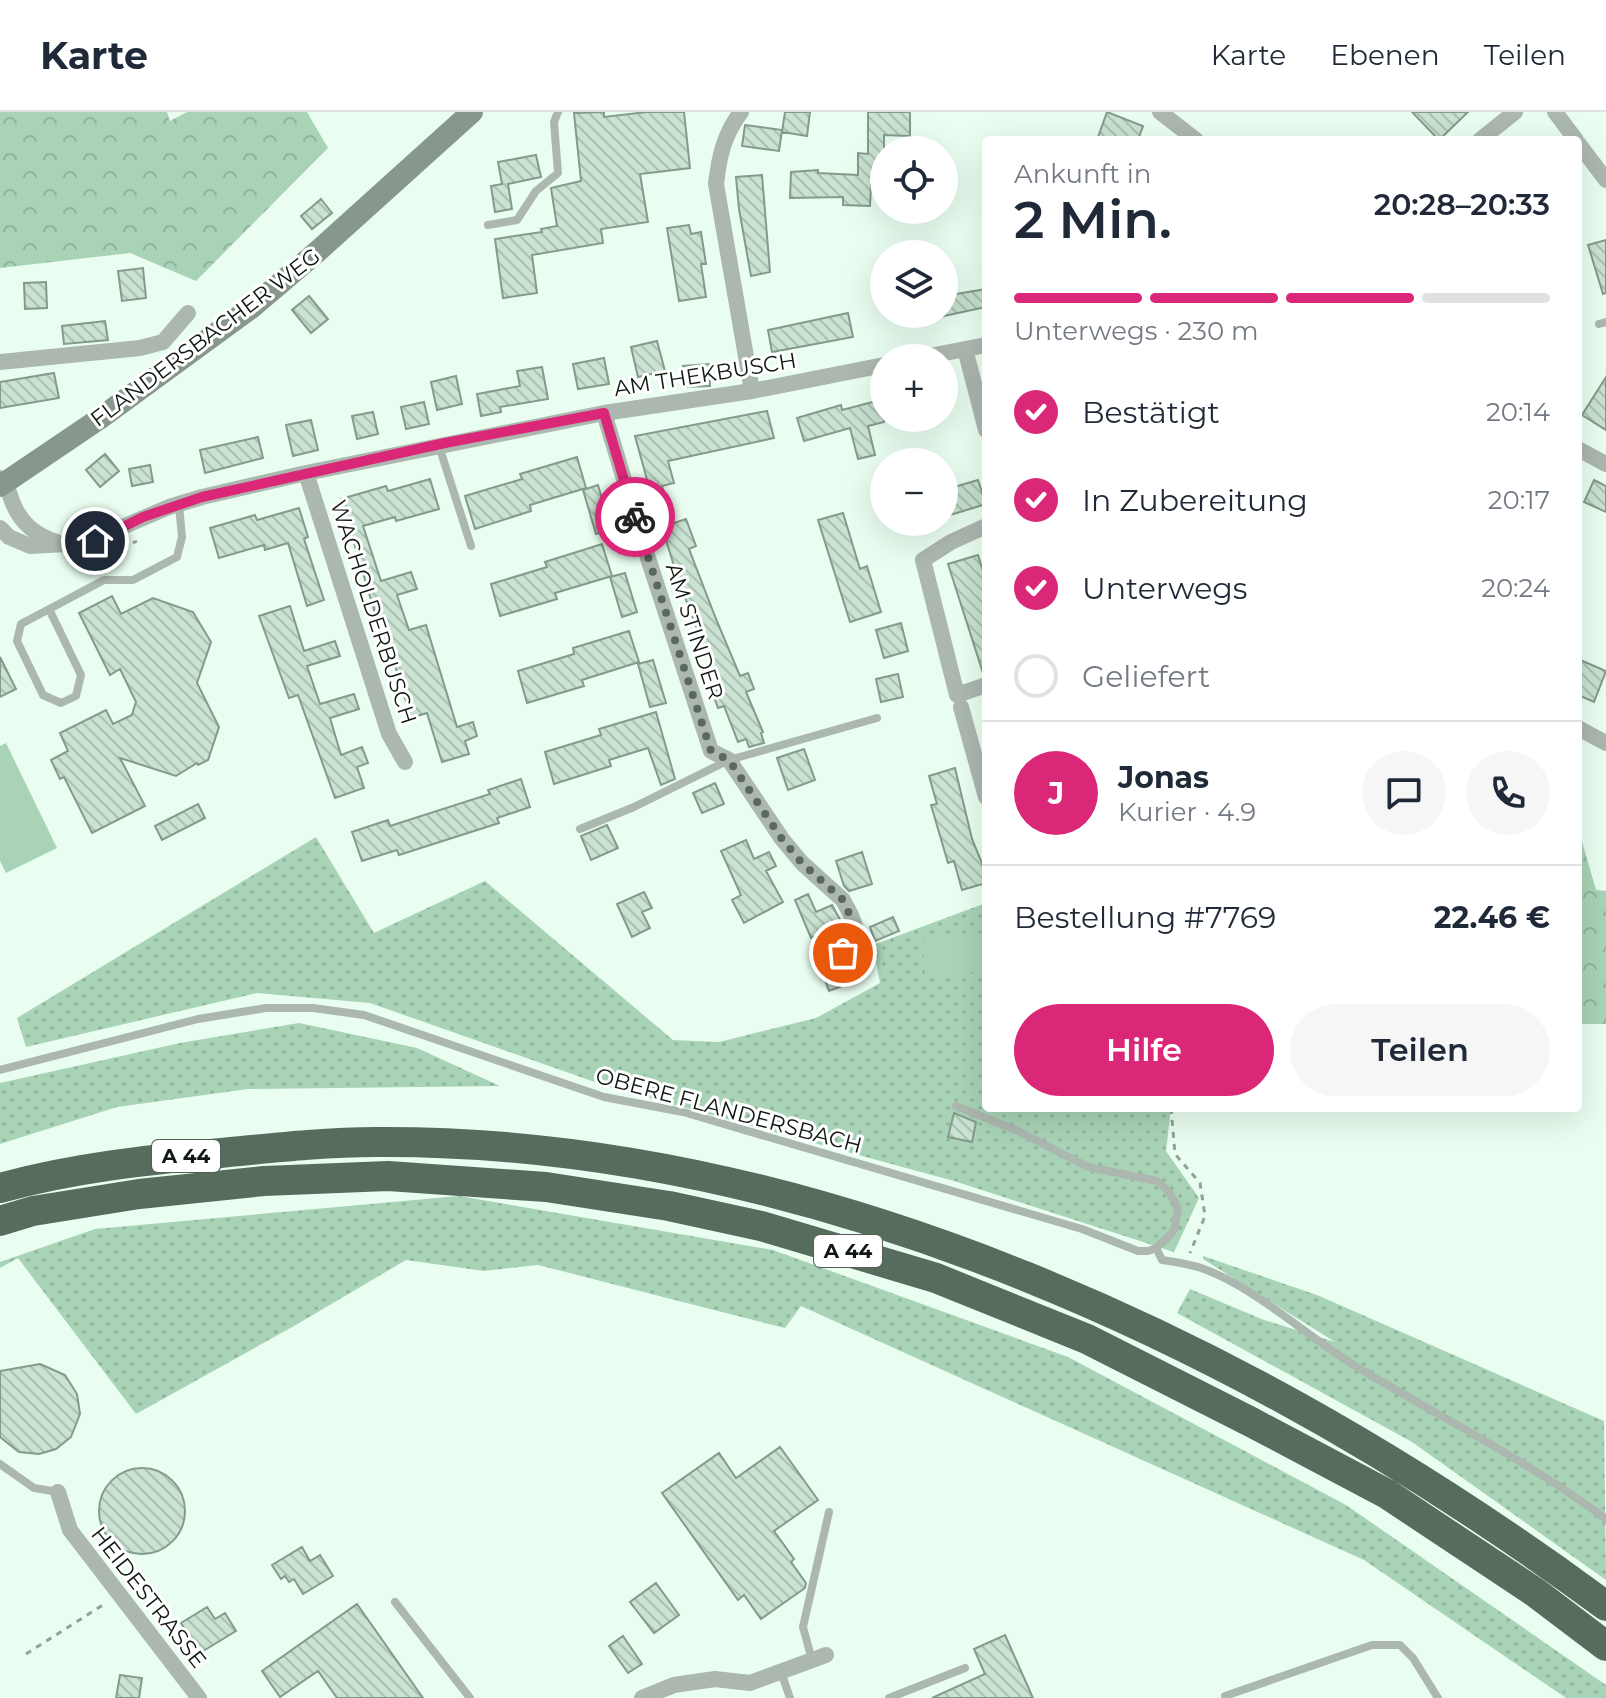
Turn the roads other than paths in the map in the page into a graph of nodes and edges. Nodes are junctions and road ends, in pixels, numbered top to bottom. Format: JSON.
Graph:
{"nodes":[{"id":1,"x":472,"y":112,"type":"edge"},
{"id":2,"x":558,"y":112,"type":"edge"},
{"id":3,"x":741,"y":112,"type":"edge"},
{"id":4,"x":1160,"y":112,"type":"edge"},
{"id":5,"x":1515,"y":112,"type":"edge"},
{"id":6,"x":1555,"y":112,"type":"edge"},
{"id":7,"x":1191,"y":136,"type":"edge"},
{"id":8,"x":1485,"y":136,"type":"edge"},
{"id":9,"x":1573,"y":136,"type":"edge"},
{"id":10,"x":1582,"y":148,"type":"edge"},
{"id":11,"x":1606,"y":180,"type":"edge"},
{"id":12,"x":488,"y":225,"type":"dead end"},
{"id":13,"x":188,"y":313,"type":"dead end"},
{"id":14,"x":982,"y":346,"type":"edge"},
{"id":15,"x":965,"y":349,"type":"junction"},
{"id":16,"x":958,"y":350,"type":"edge"},
{"id":17,"x":0,"y":362,"type":"edge"},
{"id":18,"x":870,"y":368,"type":"edge"},
{"id":19,"x":752,"y":391,"type":"junction"},
{"id":20,"x":604,"y":413,"type":"junction"},
{"id":21,"x":982,"y":415,"type":"edge"},
{"id":22,"x":439,"y":445,"type":"junction"},
{"id":23,"x":1582,"y":451,"type":"edge"},
{"id":24,"x":1606,"y":464,"type":"edge"},
{"id":25,"x":306,"y":473,"type":"junction"},
{"id":26,"x":2,"y":482,"type":"edge"},
{"id":27,"x":179,"y":504,"type":"junction"},
{"id":28,"x":0,"y":528,"type":"edge"},
{"id":29,"x":982,"y":528,"type":"edge"},
{"id":30,"x":70,"y":546,"type":"junction"},
{"id":31,"x":471,"y":546,"type":"dead end"},
{"id":32,"x":49,"y":609,"type":"junction"},
{"id":33,"x":982,"y":687,"type":"edge"},
{"id":34,"x":959,"y":701,"type":"junction"},
{"id":35,"x":877,"y":718,"type":"dead end"},
{"id":36,"x":1582,"y":730,"type":"edge"},
{"id":37,"x":1606,"y":743,"type":"edge"},
{"id":38,"x":729,"y":760,"type":"junction"},
{"id":39,"x":405,"y":762,"type":"dead end"},
{"id":40,"x":982,"y":783,"type":"edge"},
{"id":41,"x":580,"y":829,"type":"dead end"},
{"id":42,"x":821,"y":964,"type":"dead end"},
{"id":43,"x":0,"y":1070,"type":"edge"},
{"id":44,"x":956,"y":1106,"type":"dead end"},
{"id":45,"x":0,"y":1188,"type":"edge"},
{"id":46,"x":0,"y":1221,"type":"edge"},
{"id":47,"x":1156,"y":1248,"type":"junction"},
{"id":48,"x":0,"y":1464,"type":"edge"},
{"id":49,"x":58,"y":1492,"type":"joint"},
{"id":50,"x":829,"y":1512,"type":"dead end"},
{"id":51,"x":1606,"y":1519,"type":"edge"},
{"id":52,"x":395,"y":1602,"type":"dead end"},
{"id":53,"x":1606,"y":1606,"type":"edge"},
{"id":54,"x":1606,"y":1646,"type":"edge"},
{"id":55,"x":819,"y":1657,"type":"joint"},
{"id":56,"x":965,"y":1668,"type":"dead end"},
{"id":57,"x":781,"y":1672,"type":"junction"},
{"id":58,"x":1224,"y":1697,"type":"edge"},
{"id":59,"x":199,"y":1698,"type":"edge"},
{"id":60,"x":470,"y":1698,"type":"edge"},
{"id":61,"x":642,"y":1698,"type":"edge"},
{"id":62,"x":790,"y":1698,"type":"edge"},
{"id":63,"x":889,"y":1698,"type":"edge"},
{"id":64,"x":1438,"y":1698,"type":"edge"}],
"edges":[{"from":1,"to":26,"type":"main road","name":"FLANDERSBACHER WEG"},
{"from":2,"to":12,"type":"lane"},
{"from":3,"to":19,"type":"street"},
{"from":4,"to":7,"type":"street"},
{"from":5,"to":8,"type":"street"},
{"from":6,"to":9,"type":"street"},
{"from":10,"to":11,"type":"street"},
{"from":13,"to":17,"type":"street"},
{"from":14,"to":15,"type":"street"},
{"from":15,"to":16,"type":"street"},
{"from":15,"to":21,"type":"street"},
{"from":18,"to":19,"type":"street","name":"AM THEKBUSCH"},
{"from":19,"to":20,"type":"street","name":"AM THEKBUSCH"},
{"from":20,"to":22,"type":"street","name":"AM THEKBUSCH"},
{"from":20,"to":38,"type":"street","name":"AM STINDER"},
{"from":22,"to":25,"type":"street","name":"AM THEKBUSCH"},
{"from":22,"to":31,"type":"lane"},
{"from":23,"to":24,"type":"street"},
{"from":25,"to":27,"type":"street","name":"AM THEKBUSCH"},
{"from":25,"to":39,"type":"street","name":"WACHOLDERBUSCH"},
{"from":26,"to":30,"type":"street"},
{"from":27,"to":30,"type":"street","name":"AM THEKBUSCH"},
{"from":27,"to":32,"type":"lane"},
{"from":28,"to":30,"type":"street","name":"AM THEKBUSCH"},
{"from":29,"to":34,"type":"street"},
{"from":32,"to":32,"type":"lane"},
{"from":33,"to":34,"type":"street"},
{"from":34,"to":40,"type":"street"},
{"from":35,"to":38,"type":"lane"},
{"from":36,"to":37,"type":"street"},
{"from":38,"to":41,"type":"lane"},
{"from":38,"to":42,"type":"street","name":"AM STINDER"},
{"from":43,"to":47,"type":"lane","name":"OBERE FLANDERSBACH"},
{"from":44,"to":47,"type":"lane"},
{"from":45,"to":53,"type":"highway","number":"A 44"},
{"from":46,"to":54,"type":"highway","number":"A 44"},
{"from":47,"to":51,"type":"lane"},
{"from":48,"to":49,"type":"lane","name":"HEIDESTRASSE"},
{"from":49,"to":59,"type":"street","name":"HEIDESTRASSE"},
{"from":50,"to":55,"type":"lane"},
{"from":52,"to":60,"type":"lane"},
{"from":55,"to":57,"type":"street"},
{"from":56,"to":63,"type":"lane"},
{"from":57,"to":61,"type":"street"},
{"from":57,"to":62,"type":"lane"},
{"from":58,"to":64,"type":"lane"}]}
